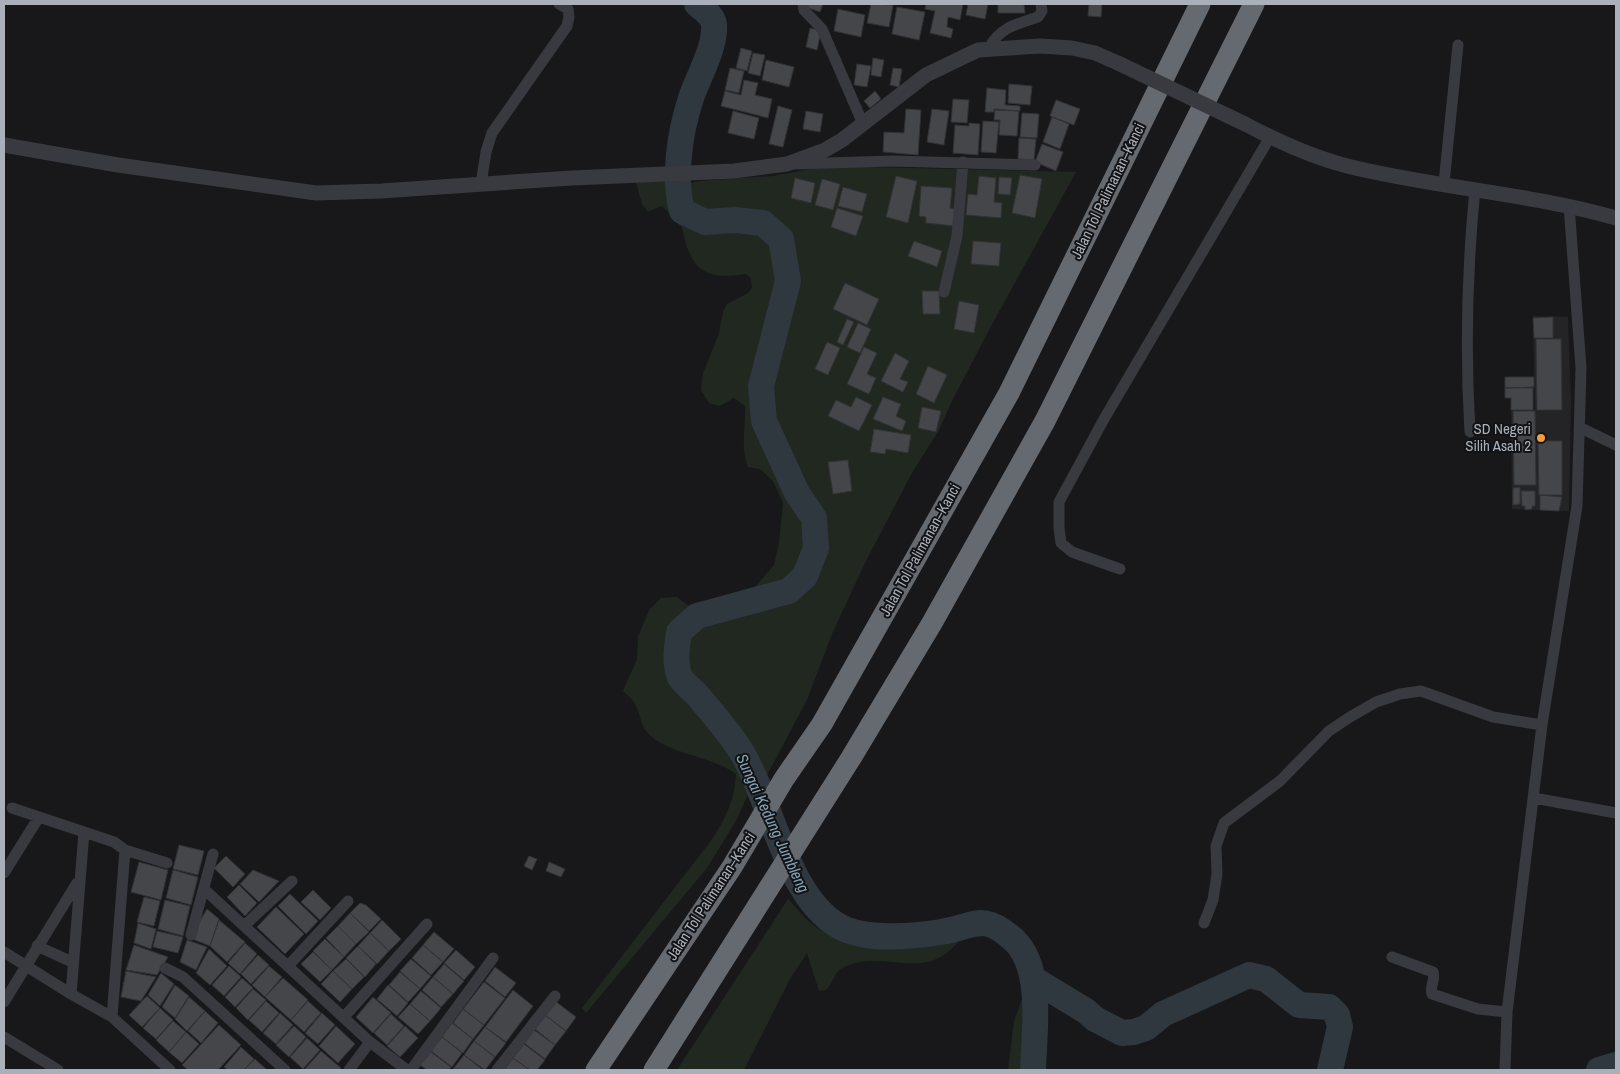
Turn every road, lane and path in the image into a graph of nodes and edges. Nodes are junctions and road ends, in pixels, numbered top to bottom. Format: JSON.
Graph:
{"nodes":[{"id":1,"x":559,"y":4,"type":"edge"},
{"id":2,"x":803,"y":4,"type":"edge"},
{"id":3,"x":1041,"y":4,"type":"edge"},
{"id":4,"x":1200,"y":4,"type":"edge"},
{"id":5,"x":1254,"y":4,"type":"edge"},
{"id":6,"x":1458,"y":45,"type":"dead end"},
{"id":7,"x":989,"y":48,"type":"junction"},
{"id":8,"x":864,"y":124,"type":"junction"},
{"id":9,"x":1270,"y":137,"type":"junction"},
{"id":10,"x":4,"y":145,"type":"edge"},
{"id":11,"x":963,"y":162,"type":"junction"},
{"id":12,"x":787,"y":164,"type":"junction"},
{"id":13,"x":1035,"y":166,"type":"dead end"},
{"id":14,"x":1444,"y":183,"type":"junction"},
{"id":15,"x":482,"y":184,"type":"junction"},
{"id":16,"x":1474,"y":189,"type":"junction"},
{"id":17,"x":1569,"y":205,"type":"junction"},
{"id":18,"x":1616,"y":218,"type":"edge"},
{"id":19,"x":944,"y":292,"type":"dead end"},
{"id":20,"x":1581,"y":428,"type":"junction"},
{"id":21,"x":1470,"y":432,"type":"dead end"},
{"id":22,"x":1616,"y":445,"type":"edge"},
{"id":23,"x":1120,"y":569,"type":"dead end"},
{"id":24,"x":1542,"y":725,"type":"junction"},
{"id":25,"x":1534,"y":798,"type":"junction"},
{"id":26,"x":12,"y":808,"type":"dead end"},
{"id":27,"x":1616,"y":813,"type":"edge"},
{"id":28,"x":39,"y":817,"type":"junction"},
{"id":29,"x":84,"y":832,"type":"junction"},
{"id":30,"x":125,"y":850,"type":"junction"},
{"id":31,"x":213,"y":854,"type":"dead end"},
{"id":32,"x":167,"y":863,"type":"dead end"},
{"id":33,"x":4,"y":872,"type":"edge"},
{"id":34,"x":78,"y":881,"type":"junction"},
{"id":35,"x":292,"y":881,"type":"dead end"},
{"id":36,"x":204,"y":889,"type":"junction"},
{"id":37,"x":348,"y":901,"type":"dead end"},
{"id":38,"x":1204,"y":923,"type":"dead end"},
{"id":39,"x":427,"y":924,"type":"dead end"},
{"id":40,"x":244,"y":926,"type":"junction"},
{"id":41,"x":191,"y":936,"type":"dead end"},
{"id":42,"x":37,"y":946,"type":"junction"},
{"id":43,"x":4,"y":952,"type":"edge"},
{"id":44,"x":1392,"y":957,"type":"dead end"},
{"id":45,"x":493,"y":958,"type":"dead end"},
{"id":46,"x":72,"y":962,"type":"junction"},
{"id":47,"x":25,"y":966,"type":"junction"},
{"id":48,"x":288,"y":966,"type":"junction"},
{"id":49,"x":165,"y":968,"type":"dead end"},
{"id":50,"x":71,"y":994,"type":"junction"},
{"id":51,"x":555,"y":996,"type":"dead end"},
{"id":52,"x":4,"y":1002,"type":"edge"},
{"id":53,"x":1507,"y":1012,"type":"junction"},
{"id":54,"x":112,"y":1017,"type":"junction"},
{"id":55,"x":344,"y":1018,"type":"junction"},
{"id":56,"x":4,"y":1037,"type":"edge"},
{"id":57,"x":370,"y":1042,"type":"junction"},
{"id":58,"x":58,"y":1070,"type":"edge"},
{"id":59,"x":170,"y":1070,"type":"edge"},
{"id":60,"x":285,"y":1070,"type":"edge"},
{"id":61,"x":349,"y":1070,"type":"edge"},
{"id":62,"x":409,"y":1070,"type":"edge"},
{"id":63,"x":497,"y":1070,"type":"edge"},
{"id":64,"x":596,"y":1070,"type":"edge"},
{"id":65,"x":654,"y":1070,"type":"edge"},
{"id":66,"x":1505,"y":1070,"type":"edge"}],
"edges":[{"from":1,"to":15,"type":"street"},
{"from":2,"to":8,"type":"street"},
{"from":3,"to":7,"type":"street"},
{"from":4,"to":64,"type":"highway","name":"Jalan Tol Palimanan–Kanci"},
{"from":5,"to":65,"type":"highway"},
{"from":6,"to":14,"type":"street"},
{"from":7,"to":8,"type":"street"},
{"from":7,"to":9,"type":"street","bridge":true},
{"from":8,"to":12,"type":"street"},
{"from":9,"to":14,"type":"street"},
{"from":9,"to":23,"type":"street"},
{"from":10,"to":15,"type":"street"},
{"from":11,"to":12,"type":"street"},
{"from":11,"to":13,"type":"street"},
{"from":11,"to":19,"type":"street"},
{"from":12,"to":15,"type":"street"},
{"from":14,"to":16,"type":"street"},
{"from":16,"to":17,"type":"street"},
{"from":16,"to":21,"type":"street"},
{"from":17,"to":18,"type":"street"},
{"from":17,"to":20,"type":"street"},
{"from":20,"to":22,"type":"street"},
{"from":20,"to":24,"type":"street"},
{"from":24,"to":25,"type":"street"},
{"from":24,"to":38,"type":"street"},
{"from":25,"to":27,"type":"street"},
{"from":25,"to":53,"type":"street"},
{"from":26,"to":28,"type":"street"},
{"from":28,"to":29,"type":"street"},
{"from":28,"to":33,"type":"street"},
{"from":29,"to":30,"type":"street"},
{"from":29,"to":34,"type":"street"},
{"from":30,"to":32,"type":"street"},
{"from":30,"to":54,"type":"street"},
{"from":31,"to":36,"type":"street"},
{"from":34,"to":42,"type":"street"},
{"from":34,"to":46,"type":"street"},
{"from":35,"to":40,"type":"street"},
{"from":36,"to":40,"type":"street"},
{"from":36,"to":41,"type":"street"},
{"from":37,"to":48,"type":"street"},
{"from":39,"to":55,"type":"street"},
{"from":40,"to":48,"type":"street"},
{"from":42,"to":46,"type":"street"},
{"from":42,"to":47,"type":"street"},
{"from":43,"to":47,"type":"street"},
{"from":44,"to":53,"type":"street"},
{"from":45,"to":62,"type":"street"},
{"from":46,"to":50,"type":"street"},
{"from":47,"to":50,"type":"street"},
{"from":47,"to":52,"type":"street"},
{"from":48,"to":55,"type":"street"},
{"from":49,"to":60,"type":"street"},
{"from":50,"to":54,"type":"street"},
{"from":51,"to":63,"type":"street"},
{"from":53,"to":66,"type":"street"},
{"from":54,"to":59,"type":"street"},
{"from":55,"to":57,"type":"street"},
{"from":56,"to":58,"type":"street"},
{"from":57,"to":61,"type":"street"},
{"from":57,"to":62,"type":"street"}]}
